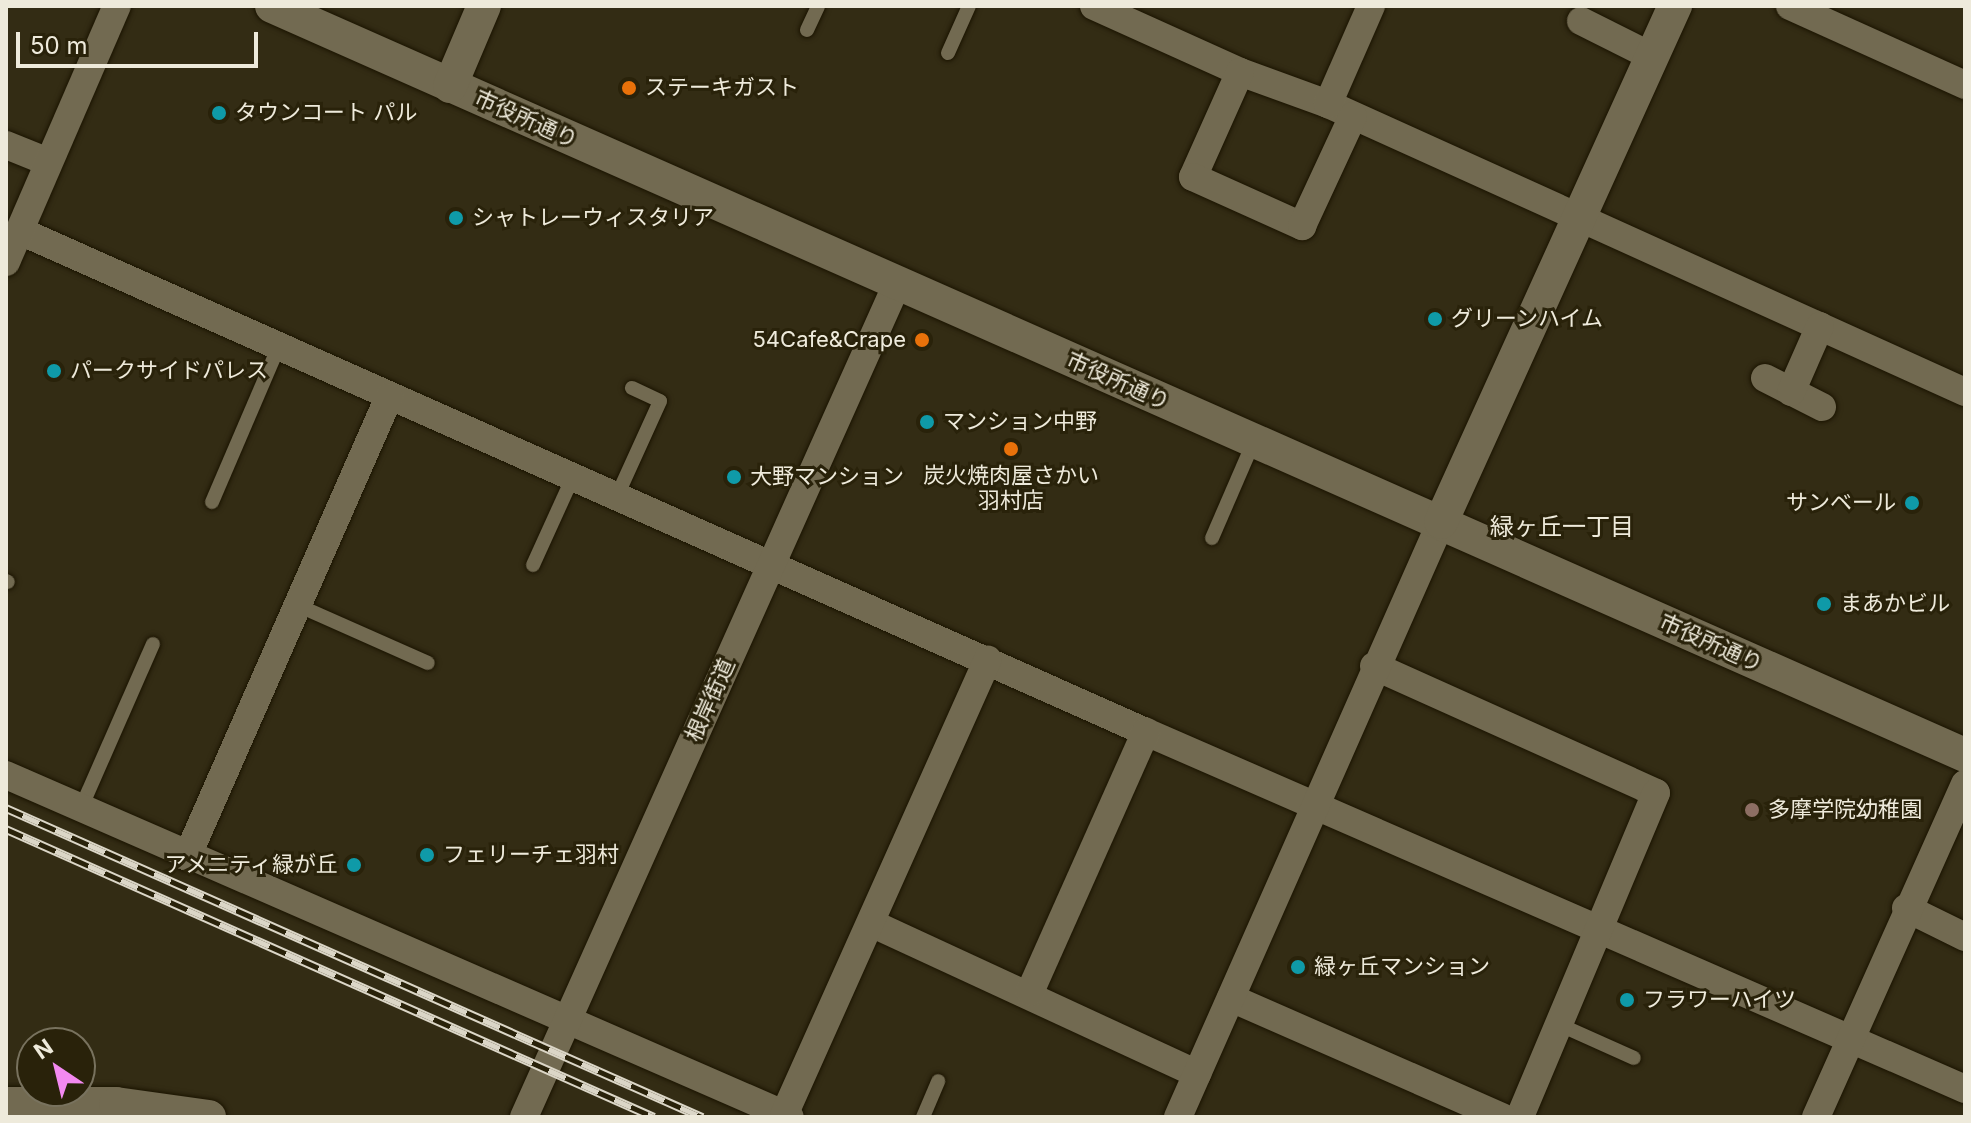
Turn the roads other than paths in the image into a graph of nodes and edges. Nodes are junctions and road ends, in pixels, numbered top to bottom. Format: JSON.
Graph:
{"nodes":[{"id":1,"x":117,"y":6,"type":"edge"},
{"id":2,"x":272,"y":6,"type":"edge"},
{"id":3,"x":484,"y":6,"type":"edge"},
{"id":4,"x":818,"y":6,"type":"edge"},
{"id":5,"x":969,"y":6,"type":"edge"},
{"id":6,"x":1094,"y":6,"type":"edge"},
{"id":7,"x":1371,"y":6,"type":"edge"},
{"id":8,"x":1675,"y":6,"type":"edge"},
{"id":9,"x":1790,"y":6,"type":"edge"},
{"id":10,"x":1581,"y":21,"type":"dead end"},
{"id":11,"x":807,"y":30,"type":"dead end"},
{"id":12,"x":948,"y":53,"type":"dead end"},
{"id":13,"x":1651,"y":56,"type":"junction"},
{"id":14,"x":1240,"y":72,"type":"junction"},
{"id":15,"x":1965,"y":85,"type":"edge"},
{"id":16,"x":450,"y":86,"type":"junction"},
{"id":17,"x":1340,"y":110,"type":"junction"},
{"id":18,"x":6,"y":145,"type":"edge"},
{"id":19,"x":48,"y":162,"type":"junction"},
{"id":20,"x":1580,"y":219,"type":"junction"},
{"id":21,"x":20,"y":231,"type":"junction"},
{"id":22,"x":6,"y":262,"type":"edge"},
{"id":23,"x":897,"y":284,"type":"junction"},
{"id":24,"x":1820,"y":326,"type":"junction"},
{"id":25,"x":278,"y":348,"type":"junction"},
{"id":26,"x":1765,"y":378,"type":"dead end"},
{"id":27,"x":632,"y":388,"type":"dead end"},
{"id":28,"x":1791,"y":392,"type":"junction"},
{"id":29,"x":1965,"y":392,"type":"edge"},
{"id":30,"x":389,"y":397,"type":"junction"},
{"id":31,"x":1822,"y":407,"type":"dead end"},
{"id":32,"x":1254,"y":441,"type":"junction"},
{"id":33,"x":572,"y":479,"type":"junction"},
{"id":34,"x":617,"y":496,"type":"junction"},
{"id":35,"x":212,"y":502,"type":"dead end"},
{"id":36,"x":1441,"y":522,"type":"junction"},
{"id":37,"x":1212,"y":538,"type":"dead end"},
{"id":38,"x":772,"y":561,"type":"junction"},
{"id":39,"x":533,"y":565,"type":"dead end"},
{"id":40,"x":297,"y":605,"type":"junction"},
{"id":41,"x":153,"y":644,"type":"dead end"},
{"id":42,"x":988,"y":660,"type":"junction"},
{"id":43,"x":428,"y":663,"type":"dead end"},
{"id":44,"x":1374,"y":666,"type":"junction"},
{"id":45,"x":1146,"y":732,"type":"junction"},
{"id":46,"x":1965,"y":755,"type":"edge"},
{"id":47,"x":6,"y":775,"type":"edge"},
{"id":48,"x":1965,"y":784,"type":"edge"},
{"id":49,"x":1316,"y":804,"type":"junction"},
{"id":50,"x":81,"y":808,"type":"junction"},
{"id":51,"x":187,"y":857,"type":"junction"},
{"id":52,"x":1906,"y":908,"type":"junction"},
{"id":53,"x":873,"y":924,"type":"junction"},
{"id":54,"x":1603,"y":929,"type":"junction"},
{"id":55,"x":1965,"y":937,"type":"edge"},
{"id":56,"x":1030,"y":992,"type":"junction"},
{"id":57,"x":1231,"y":998,"type":"junction"},
{"id":58,"x":569,"y":1021,"type":"junction"},
{"id":59,"x":1558,"y":1024,"type":"junction"},
{"id":60,"x":1851,"y":1037,"type":"junction"},
{"id":61,"x":1634,"y":1058,"type":"dead end"},
{"id":62,"x":1197,"y":1074,"type":"junction"},
{"id":63,"x":938,"y":1081,"type":"dead end"},
{"id":64,"x":1965,"y":1089,"type":"edge"},
{"id":65,"x":6,"y":1104,"type":"edge"},
{"id":66,"x":116,"y":1111,"type":"edge"},
{"id":67,"x":787,"y":1116,"type":"edge"},
{"id":68,"x":209,"y":1117,"type":"edge"},
{"id":69,"x":524,"y":1117,"type":"edge"},
{"id":70,"x":923,"y":1117,"type":"edge"},
{"id":71,"x":1178,"y":1117,"type":"edge"},
{"id":72,"x":1502,"y":1117,"type":"edge"},
{"id":73,"x":1520,"y":1117,"type":"edge"},
{"id":74,"x":1816,"y":1117,"type":"edge"}],
"edges":[{"from":1,"to":19,"type":"street"},
{"from":2,"to":16,"type":"street","name":"市役所通り"},
{"from":3,"to":16,"type":"street"},
{"from":4,"to":11,"type":"lane"},
{"from":5,"to":12,"type":"lane"},
{"from":6,"to":14,"type":"street"},
{"from":7,"to":17,"type":"street"},
{"from":8,"to":13,"type":"street"},
{"from":9,"to":15,"type":"street"},
{"from":10,"to":13,"type":"street"},
{"from":13,"to":20,"type":"street"},
{"from":14,"to":17,"type":"street"},
{"from":14,"to":17,"type":"street"},
{"from":16,"to":23,"type":"street","name":"市役所通り"},
{"from":17,"to":20,"type":"street"},
{"from":18,"to":19,"type":"street"},
{"from":19,"to":21,"type":"street"},
{"from":20,"to":24,"type":"street"},
{"from":20,"to":36,"type":"street"},
{"from":21,"to":22,"type":"street"},
{"from":21,"to":25,"type":"street"},
{"from":23,"to":32,"type":"street","name":"市役所通り"},
{"from":23,"to":38,"type":"street","name":"根岸街道"},
{"from":24,"to":28,"type":"street"},
{"from":24,"to":29,"type":"street"},
{"from":25,"to":30,"type":"street"},
{"from":25,"to":35,"type":"lane"},
{"from":26,"to":28,"type":"street"},
{"from":27,"to":34,"type":"lane"},
{"from":28,"to":31,"type":"street"},
{"from":30,"to":33,"type":"street"},
{"from":30,"to":40,"type":"street"},
{"from":32,"to":36,"type":"street","name":"市役所通り"},
{"from":32,"to":37,"type":"lane"},
{"from":33,"to":34,"type":"street"},
{"from":33,"to":39,"type":"lane"},
{"from":34,"to":38,"type":"street"},
{"from":36,"to":44,"type":"street"},
{"from":36,"to":46,"type":"street","name":"市役所通り"},
{"from":38,"to":42,"type":"street"},
{"from":38,"to":58,"type":"street","name":"根岸街道"},
{"from":40,"to":43,"type":"lane"},
{"from":40,"to":51,"type":"street"},
{"from":41,"to":50,"type":"lane"},
{"from":42,"to":45,"type":"street"},
{"from":42,"to":53,"type":"street"},
{"from":44,"to":49,"type":"street"},
{"from":44,"to":54,"type":"street"},
{"from":45,"to":49,"type":"street"},
{"from":45,"to":56,"type":"street"},
{"from":47,"to":50,"type":"street"},
{"from":48,"to":52,"type":"street"},
{"from":49,"to":54,"type":"street"},
{"from":49,"to":57,"type":"street"},
{"from":50,"to":51,"type":"street"},
{"from":51,"to":58,"type":"street"},
{"from":52,"to":55,"type":"street"},
{"from":52,"to":60,"type":"street"},
{"from":53,"to":56,"type":"street"},
{"from":53,"to":67,"type":"street"},
{"from":54,"to":59,"type":"street"},
{"from":54,"to":60,"type":"street"},
{"from":56,"to":62,"type":"street"},
{"from":57,"to":62,"type":"street"},
{"from":57,"to":72,"type":"street"},
{"from":58,"to":67,"type":"street"},
{"from":58,"to":69,"type":"street","name":"根岸街道"},
{"from":59,"to":61,"type":"lane"},
{"from":59,"to":73,"type":"street"},
{"from":60,"to":64,"type":"street"},
{"from":60,"to":74,"type":"street"},
{"from":62,"to":71,"type":"street"},
{"from":63,"to":70,"type":"lane"},
{"from":65,"to":66,"type":"street"},
{"from":66,"to":68,"type":"street"}]}
